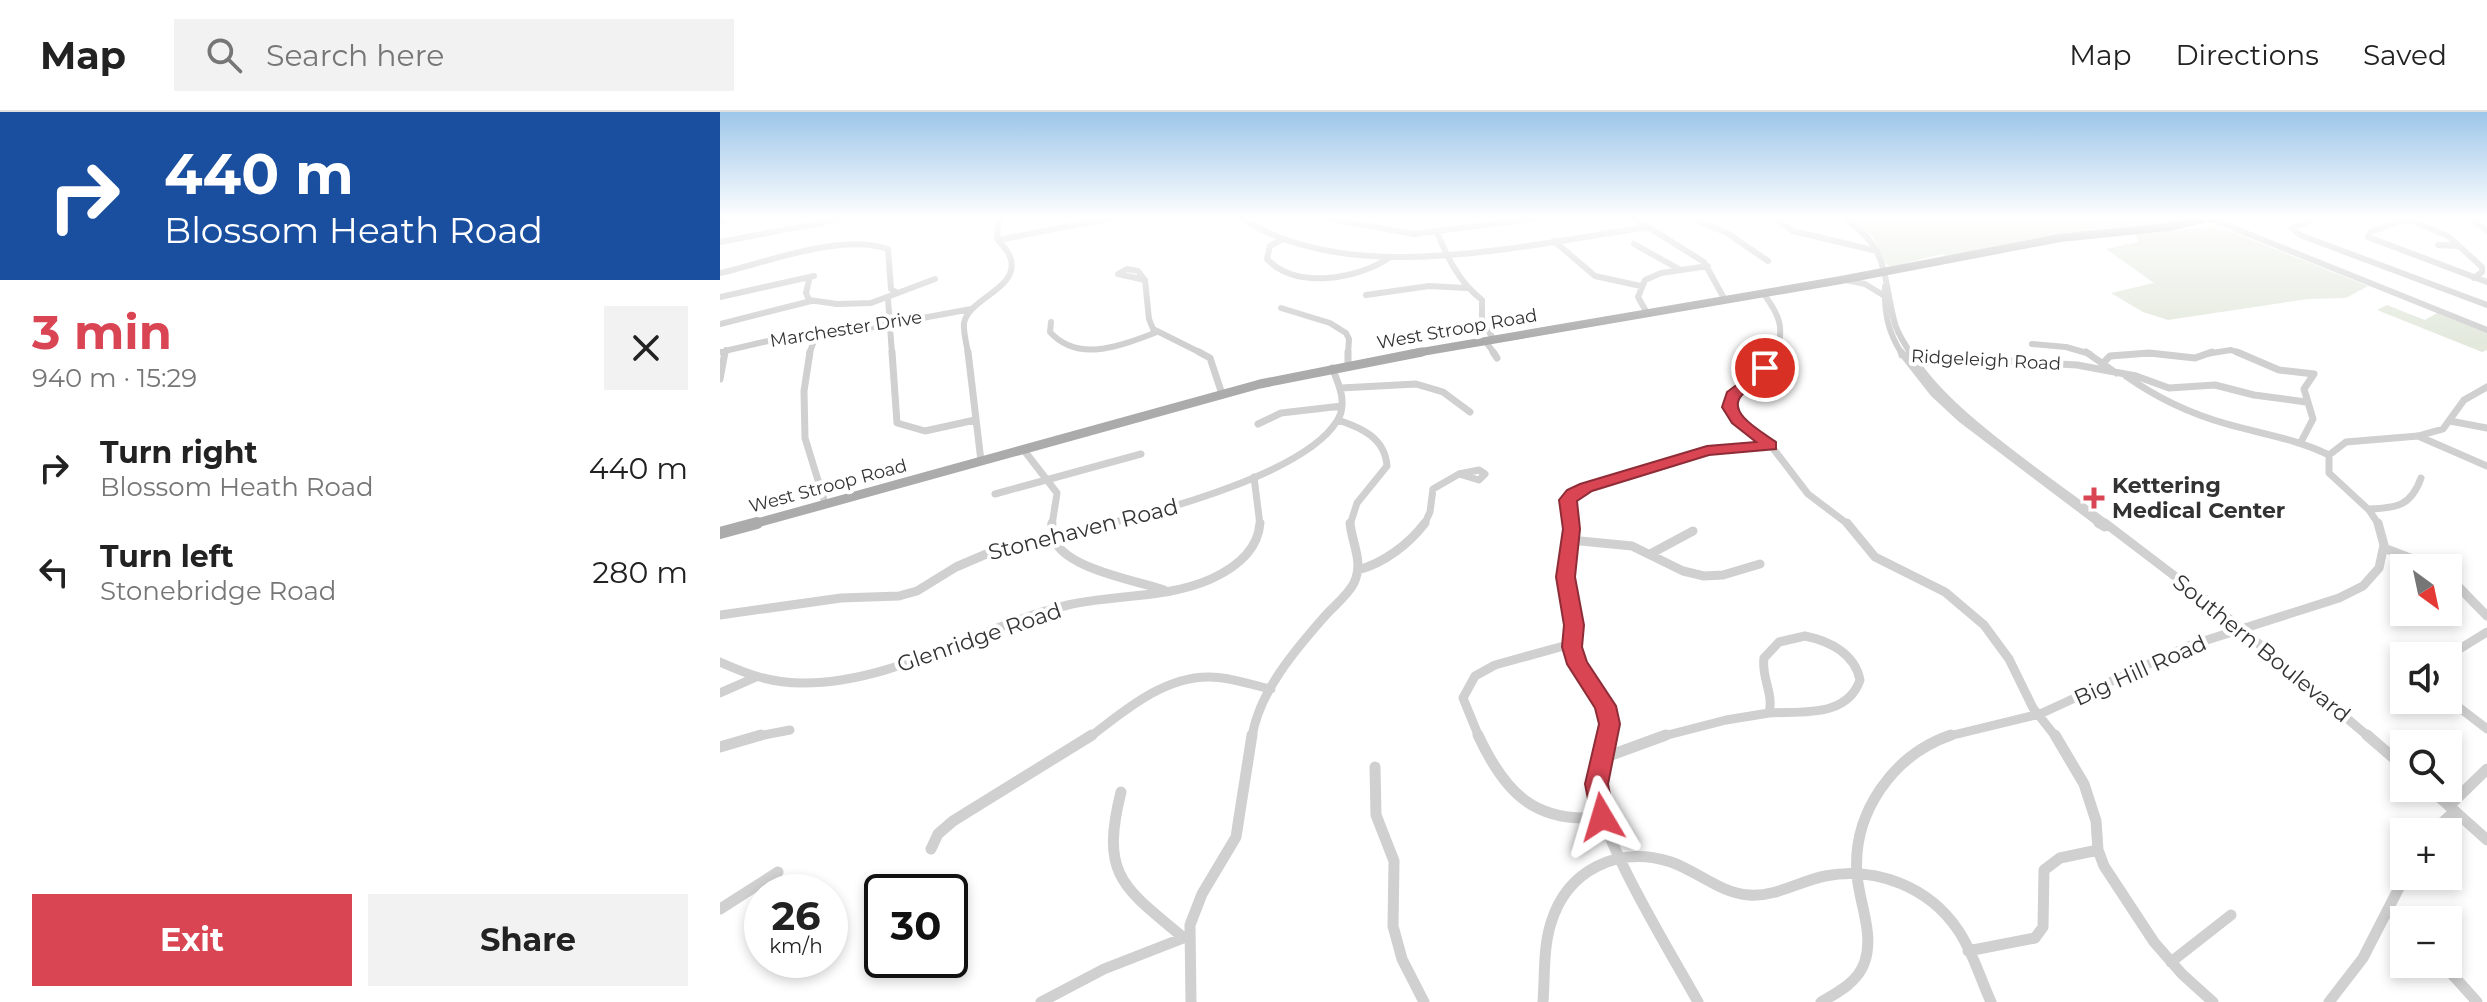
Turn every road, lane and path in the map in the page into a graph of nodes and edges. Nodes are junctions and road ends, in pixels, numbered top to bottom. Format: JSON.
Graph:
{"nodes":[{"id":1,"x":1389,"y":258,"type":"edge"},
{"id":2,"x":768,"y":259,"type":"edge"},
{"id":3,"x":784,"y":259,"type":"edge"},
{"id":4,"x":889,"y":259,"type":"edge"},
{"id":5,"x":1011,"y":259,"type":"edge"},
{"id":6,"x":1267,"y":259,"type":"edge"},
{"id":7,"x":1448,"y":259,"type":"edge"},
{"id":8,"x":1575,"y":259,"type":"edge"},
{"id":9,"x":1661,"y":259,"type":"edge"},
{"id":10,"x":1697,"y":259,"type":"edge"},
{"id":11,"x":1764,"y":259,"type":"edge"},
{"id":12,"x":1878,"y":259,"type":"edge"},
{"id":13,"x":1952,"y":259,"type":"edge"},
{"id":14,"x":2311,"y":259,"type":"edge"},
{"id":15,"x":2363,"y":259,"type":"edge"},
{"id":16,"x":2424,"y":259,"type":"edge"},
{"id":17,"x":2473,"y":259,"type":"edge"},
{"id":18,"x":1768,"y":261,"type":"dead end"},
{"id":19,"x":769,"y":262,"type":"junction"},
{"id":20,"x":1708,"y":266,"type":"junction"},
{"id":21,"x":1680,"y":269,"type":"junction"},
{"id":22,"x":1881,"y":272,"type":"junction"},
{"id":23,"x":720,"y":273,"type":"edge"},
{"id":24,"x":2474,"y":278,"type":"junction"},
{"id":25,"x":935,"y":279,"type":"dead end"},
{"id":26,"x":1841,"y":280,"type":"junction"},
{"id":27,"x":1147,"y":282,"type":"dead end"},
{"id":28,"x":2487,"y":282,"type":"edge"},
{"id":29,"x":1641,"y":286,"type":"junction"},
{"id":30,"x":1885,"y":286,"type":"junction"},
{"id":31,"x":1466,"y":288,"type":"junction"},
{"id":32,"x":896,"y":292,"type":"junction"},
{"id":33,"x":1763,"y":293,"type":"junction"},
{"id":34,"x":1366,"y":295,"type":"dead end"},
{"id":35,"x":1883,"y":295,"type":"junction"},
{"id":36,"x":720,"y":297,"type":"edge"},
{"id":37,"x":888,"y":299,"type":"junction"},
{"id":38,"x":1725,"y":300,"type":"junction"},
{"id":39,"x":811,"y":301,"type":"junction"},
{"id":40,"x":2487,"y":305,"type":"edge"},
{"id":41,"x":1281,"y":308,"type":"dead end"},
{"id":42,"x":972,"y":309,"type":"junction"},
{"id":43,"x":1647,"y":313,"type":"junction"},
{"id":44,"x":1051,"y":322,"type":"dead end"},
{"id":45,"x":720,"y":324,"type":"edge"},
{"id":46,"x":889,"y":324,"type":"junction"},
{"id":47,"x":2487,"y":330,"type":"edge"},
{"id":48,"x":1157,"y":332,"type":"junction"},
{"id":49,"x":816,"y":336,"type":"junction"},
{"id":50,"x":1489,"y":340,"type":"junction"},
{"id":51,"x":2032,"y":344,"type":"dead end"},
{"id":52,"x":723,"y":351,"type":"edge"},
{"id":53,"x":2083,"y":351,"type":"junction"},
{"id":54,"x":1906,"y":354,"type":"junction"},
{"id":55,"x":1497,"y":358,"type":"dead end"},
{"id":56,"x":2107,"y":359,"type":"junction"},
{"id":57,"x":1348,"y":365,"type":"junction"},
{"id":58,"x":2077,"y":365,"type":"junction"},
{"id":59,"x":1332,"y":368,"type":"junction"},
{"id":60,"x":2120,"y":374,"type":"junction"},
{"id":61,"x":720,"y":379,"type":"edge"},
{"id":62,"x":2487,"y":387,"type":"edge"},
{"id":63,"x":1341,"y":388,"type":"junction"},
{"id":64,"x":1222,"y":394,"type":"junction"},
{"id":65,"x":2306,"y":402,"type":"junction"},
{"id":66,"x":1342,"y":406,"type":"junction"},
{"id":67,"x":1470,"y":412,"type":"dead end"},
{"id":68,"x":975,"y":420,"type":"junction"},
{"id":69,"x":1338,"y":420,"type":"junction"},
{"id":70,"x":2450,"y":421,"type":"junction"},
{"id":71,"x":1258,"y":424,"type":"dead end"},
{"id":72,"x":2487,"y":428,"type":"edge"},
{"id":73,"x":2418,"y":436,"type":"junction"},
{"id":74,"x":2302,"y":440,"type":"junction"},
{"id":75,"x":1771,"y":445,"type":"junction"},
{"id":76,"x":1023,"y":449,"type":"junction"},
{"id":77,"x":1141,"y":454,"type":"dead end"},
{"id":78,"x":2329,"y":455,"type":"junction"},
{"id":79,"x":981,"y":461,"type":"junction"},
{"id":80,"x":2487,"y":466,"type":"edge"},
{"id":81,"x":1459,"y":474,"type":"dead end"},
{"id":82,"x":1254,"y":477,"type":"junction"},
{"id":83,"x":2421,"y":478,"type":"dead end"},
{"id":84,"x":1051,"y":481,"type":"junction"},
{"id":85,"x":995,"y":494,"type":"dead end"},
{"id":86,"x":825,"y":503,"type":"junction"},
{"id":87,"x":2369,"y":509,"type":"junction"},
{"id":88,"x":1693,"y":531,"type":"dead end"},
{"id":89,"x":720,"y":533,"type":"edge"},
{"id":90,"x":1051,"y":536,"type":"junction"},
{"id":91,"x":1570,"y":540,"type":"junction"},
{"id":92,"x":2384,"y":548,"type":"junction"},
{"id":93,"x":1652,"y":553,"type":"junction"},
{"id":94,"x":2400,"y":554,"type":"edge"},
{"id":95,"x":1760,"y":564,"type":"dead end"},
{"id":96,"x":1358,"y":570,"type":"junction"},
{"id":97,"x":2462,"y":590,"type":"edge"},
{"id":98,"x":1165,"y":591,"type":"junction"},
{"id":99,"x":720,"y":615,"type":"edge"},
{"id":100,"x":2487,"y":616,"type":"edge"},
{"id":101,"x":2242,"y":629,"type":"junction"},
{"id":102,"x":2487,"y":632,"type":"edge"},
{"id":103,"x":1571,"y":644,"type":"junction"},
{"id":104,"x":2462,"y":647,"type":"edge"},
{"id":105,"x":720,"y":662,"type":"edge"},
{"id":106,"x":755,"y":678,"type":"junction"},
{"id":107,"x":1271,"y":689,"type":"junction"},
{"id":108,"x":720,"y":693,"type":"edge"},
{"id":109,"x":2462,"y":710,"type":"edge"},
{"id":110,"x":1769,"y":713,"type":"junction"},
{"id":111,"x":2039,"y":714,"type":"junction"},
{"id":112,"x":2487,"y":729,"type":"edge"},
{"id":113,"x":790,"y":730,"type":"dead end"},
{"id":114,"x":720,"y":747,"type":"edge"},
{"id":115,"x":2390,"y":755,"type":"edge"},
{"id":116,"x":1603,"y":758,"type":"junction"},
{"id":117,"x":1375,"y":767,"type":"dead end"},
{"id":118,"x":2487,"y":769,"type":"edge"},
{"id":119,"x":1121,"y":792,"type":"dead end"},
{"id":120,"x":2444,"y":802,"type":"edge"},
{"id":121,"x":2452,"y":809,"type":"junction"},
{"id":122,"x":1602,"y":817,"type":"junction"},
{"id":123,"x":2444,"y":818,"type":"edge"},
{"id":124,"x":2487,"y":840,"type":"edge"},
{"id":125,"x":931,"y":849,"type":"dead end"},
{"id":126,"x":2098,"y":850,"type":"junction"},
{"id":127,"x":1618,"y":855,"type":"junction"},
{"id":128,"x":778,"y":872,"type":"dead end"},
{"id":129,"x":1857,"y":873,"type":"junction"},
{"id":130,"x":2399,"y":890,"type":"edge"},
{"id":131,"x":720,"y":909,"type":"edge"},
{"id":132,"x":2389,"y":911,"type":"joint"},
{"id":133,"x":2231,"y":915,"type":"dead end"},
{"id":134,"x":1187,"y":937,"type":"junction"},
{"id":135,"x":1968,"y":951,"type":"junction"},
{"id":136,"x":2171,"y":962,"type":"junction"},
{"id":137,"x":2456,"y":978,"type":"edge"},
{"id":138,"x":1041,"y":1002,"type":"edge"},
{"id":139,"x":1191,"y":1002,"type":"edge"},
{"id":140,"x":1424,"y":1002,"type":"edge"},
{"id":141,"x":1543,"y":1002,"type":"edge"},
{"id":142,"x":1698,"y":1002,"type":"edge"},
{"id":143,"x":1821,"y":1002,"type":"edge"},
{"id":144,"x":1991,"y":1002,"type":"edge"},
{"id":145,"x":2213,"y":1002,"type":"edge"},
{"id":146,"x":2329,"y":1002,"type":"edge"},
{"id":147,"x":2477,"y":1002,"type":"edge"}],
"edges":[{"from":1,"to":6,"type":"street"},
{"from":2,"to":19,"type":"street"},
{"from":3,"to":19,"type":"street"},
{"from":4,"to":32,"type":"street"},
{"from":5,"to":42,"type":"street"},
{"from":7,"to":31,"type":"street"},
{"from":8,"to":29,"type":"street"},
{"from":9,"to":21,"type":"street"},
{"from":10,"to":20,"type":"street"},
{"from":11,"to":18,"type":"street"},
{"from":12,"to":22,"type":"street","name":"Southern Boulevard"},
{"from":13,"to":22,"type":"main road","name":"West Stroop Road"},
{"from":14,"to":47,"type":"street"},
{"from":15,"to":40,"type":"street"},
{"from":16,"to":24,"type":"street"},
{"from":17,"to":24,"type":"street"},
{"from":19,"to":23,"type":"street"},
{"from":20,"to":21,"type":"street"},
{"from":20,"to":38,"type":"street"},
{"from":21,"to":29,"type":"street"},
{"from":22,"to":26,"type":"main road","name":"West Stroop Road"},
{"from":22,"to":30,"type":"street","name":"Southern Boulevard"},
{"from":24,"to":28,"type":"street"},
{"from":25,"to":32,"type":"street"},
{"from":26,"to":33,"type":"main road","name":"West Stroop Road"},
{"from":26,"to":35,"type":"street"},
{"from":27,"to":48,"type":"street"},
{"from":29,"to":43,"type":"street"},
{"from":30,"to":35,"type":"street","name":"Southern Boulevard"},
{"from":30,"to":54,"type":"street","name":"Southern Boulevard"},
{"from":31,"to":34,"type":"street"},
{"from":31,"to":50,"type":"street"},
{"from":32,"to":37,"type":"street"},
{"from":33,"to":38,"type":"main road","name":"West Stroop Road"},
{"from":33,"to":75,"type":"street"},
{"from":35,"to":54,"type":"street","name":"Southern Boulevard"},
{"from":36,"to":39,"type":"street"},
{"from":37,"to":39,"type":"street"},
{"from":37,"to":46,"type":"street"},
{"from":38,"to":43,"type":"main road","name":"West Stroop Road"},
{"from":39,"to":45,"type":"street"},
{"from":41,"to":57,"type":"street"},
{"from":42,"to":46,"type":"street","name":"Marchester Drive"},
{"from":42,"to":68,"type":"street"},
{"from":43,"to":50,"type":"main road","name":"West Stroop Road"},
{"from":44,"to":48,"type":"street"},
{"from":46,"to":49,"type":"street","name":"Marchester Drive"},
{"from":46,"to":68,"type":"street"},
{"from":48,"to":64,"type":"street"},
{"from":49,"to":52,"type":"street","name":"Marchester Drive"},
{"from":49,"to":86,"type":"street"},
{"from":50,"to":55,"type":"street"},
{"from":50,"to":57,"type":"main road","name":"West Stroop Road"},
{"from":51,"to":53,"type":"street"},
{"from":52,"to":61,"type":"street"},
{"from":53,"to":56,"type":"street","name":"Ridgeleigh Road"},
{"from":53,"to":58,"type":"street","name":"Ridgeleigh Road"},
{"from":54,"to":58,"type":"street","name":"Ridgeleigh Road"},
{"from":54,"to":101,"type":"street","name":"Southern Boulevard"},
{"from":56,"to":60,"type":"street","name":"Ridgeleigh Road"},
{"from":56,"to":65,"type":"street"},
{"from":57,"to":59,"type":"main road","name":"West Stroop Road"},
{"from":58,"to":60,"type":"street"},
{"from":59,"to":63,"type":"street"},
{"from":59,"to":64,"type":"main road","name":"West Stroop Road"},
{"from":60,"to":65,"type":"street","name":"Ridgeleigh Road"},
{"from":60,"to":74,"type":"street","name":"Ridgeleigh Road"},
{"from":62,"to":70,"type":"street"},
{"from":63,"to":66,"type":"street"},
{"from":63,"to":67,"type":"street"},
{"from":64,"to":76,"type":"main road","name":"West Stroop Road"},
{"from":65,"to":74,"type":"street"},
{"from":66,"to":69,"type":"street"},
{"from":66,"to":71,"type":"street"},
{"from":68,"to":79,"type":"street"},
{"from":69,"to":82,"type":"street","name":"Stonehaven Road"},
{"from":69,"to":96,"type":"street"},
{"from":70,"to":72,"type":"street"},
{"from":70,"to":73,"type":"street"},
{"from":73,"to":78,"type":"street"},
{"from":73,"to":80,"type":"street"},
{"from":74,"to":78,"type":"street","name":"Ridgeleigh Road"},
{"from":75,"to":91,"type":"street"},
{"from":75,"to":111,"type":"street"},
{"from":76,"to":79,"type":"main road","name":"West Stroop Road"},
{"from":76,"to":84,"type":"street"},
{"from":77,"to":84,"type":"street"},
{"from":78,"to":87,"type":"street"},
{"from":79,"to":86,"type":"main road","name":"West Stroop Road"},
{"from":81,"to":96,"type":"street"},
{"from":82,"to":90,"type":"street","name":"Stonehaven Road"},
{"from":82,"to":98,"type":"street","name":"Glenridge Road"},
{"from":83,"to":87,"type":"street"},
{"from":84,"to":85,"type":"street"},
{"from":84,"to":90,"type":"street"},
{"from":86,"to":89,"type":"main road","name":"West Stroop Road"},
{"from":87,"to":92,"type":"street"},
{"from":88,"to":93,"type":"street"},
{"from":90,"to":98,"type":"street"},
{"from":90,"to":99,"type":"street","name":"Stonehaven Road"},
{"from":91,"to":93,"type":"street"},
{"from":91,"to":103,"type":"street"},
{"from":92,"to":94,"type":"street"},
{"from":92,"to":101,"type":"street","name":"Big Hill Road"},
{"from":93,"to":95,"type":"street"},
{"from":96,"to":107,"type":"street"},
{"from":97,"to":100,"type":"street"},
{"from":98,"to":106,"type":"street","name":"Glenridge Road"},
{"from":101,"to":111,"type":"street","name":"Big Hill Road"},
{"from":101,"to":115,"type":"street","name":"Southern Boulevard"},
{"from":102,"to":104,"type":"street"},
{"from":103,"to":116,"type":"street"},
{"from":103,"to":122,"type":"street"},
{"from":105,"to":106,"type":"street","name":"Glenridge Road"},
{"from":106,"to":108,"type":"street"},
{"from":107,"to":125,"type":"street"},
{"from":107,"to":134,"type":"street"},
{"from":109,"to":112,"type":"street"},
{"from":110,"to":110,"type":"street"},
{"from":110,"to":116,"type":"street"},
{"from":111,"to":126,"type":"street"},
{"from":111,"to":129,"type":"street","name":"Big Hill Road"},
{"from":113,"to":114,"type":"street"},
{"from":116,"to":122,"type":"street"},
{"from":117,"to":140,"type":"street"},
{"from":118,"to":121,"type":"street"},
{"from":119,"to":134,"type":"street"},
{"from":120,"to":121,"type":"street"},
{"from":121,"to":123,"type":"street"},
{"from":121,"to":124,"type":"street"},
{"from":122,"to":127,"type":"street"},
{"from":126,"to":135,"type":"street"},
{"from":126,"to":136,"type":"street"},
{"from":127,"to":129,"type":"street"},
{"from":127,"to":141,"type":"street"},
{"from":127,"to":142,"type":"street"},
{"from":128,"to":131,"type":"street"},
{"from":129,"to":135,"type":"street"},
{"from":129,"to":143,"type":"street","name":"Big Hill Road"},
{"from":130,"to":132,"type":"street"},
{"from":132,"to":146,"type":"street"},
{"from":133,"to":136,"type":"street"},
{"from":134,"to":138,"type":"street"},
{"from":134,"to":139,"type":"street"},
{"from":135,"to":144,"type":"street"},
{"from":136,"to":145,"type":"street"},
{"from":137,"to":147,"type":"street"}]}
